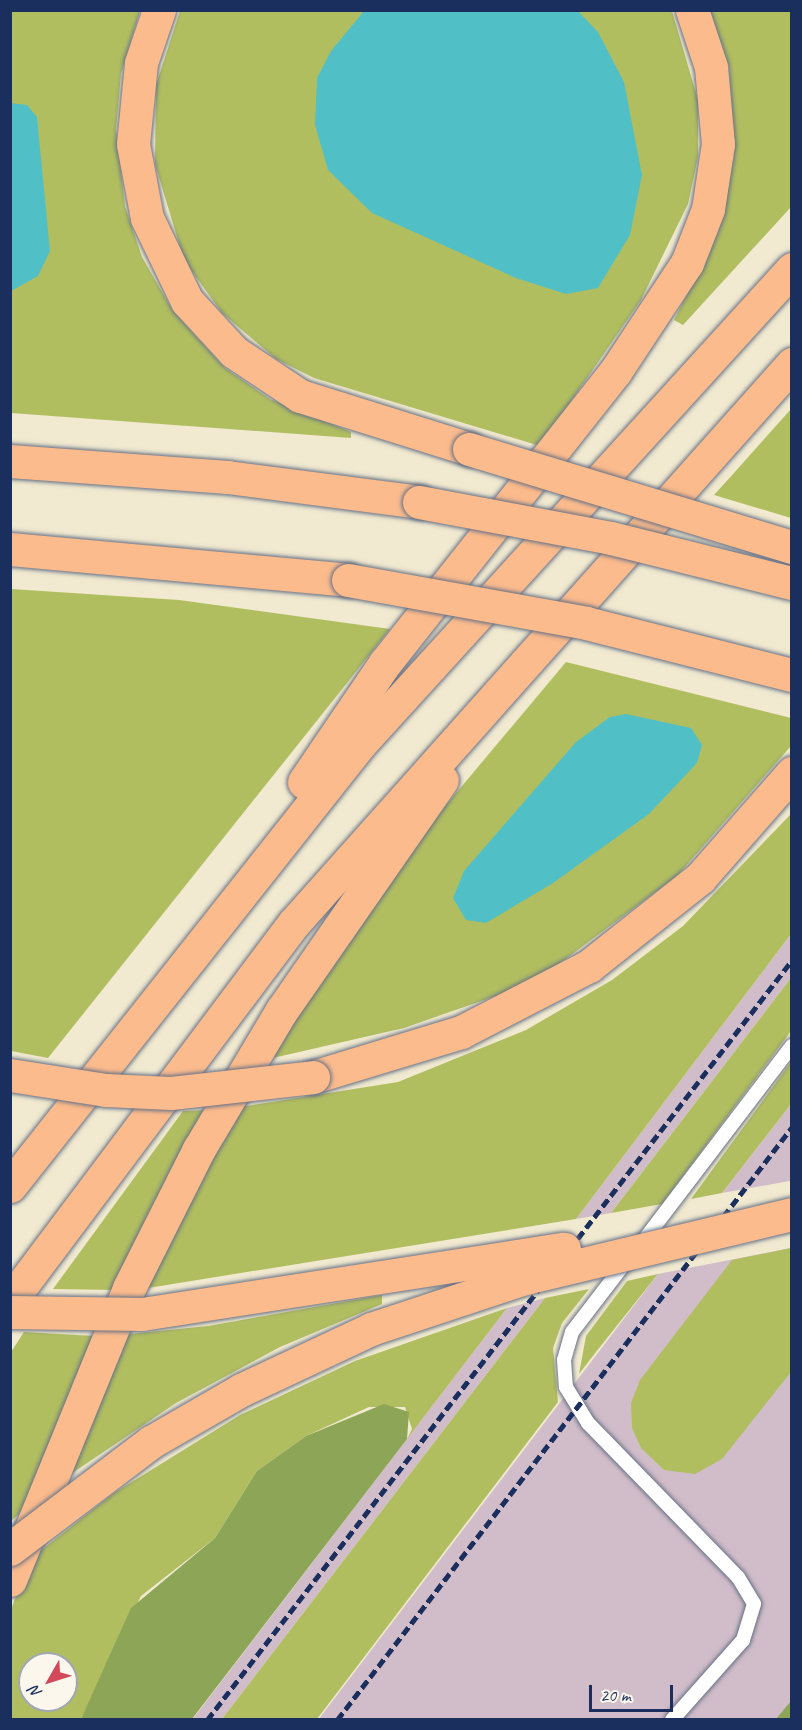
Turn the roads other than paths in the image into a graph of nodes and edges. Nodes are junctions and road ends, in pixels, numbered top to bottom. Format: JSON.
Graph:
{"nodes":[{"id":1,"x":159,"y":10,"type":"edge"},
{"id":2,"x":692,"y":10,"type":"edge"},
{"id":3,"x":792,"y":269,"type":"edge"},
{"id":4,"x":792,"y":364,"type":"edge"},
{"id":5,"x":10,"y":462,"type":"edge"},
{"id":6,"x":792,"y":547,"type":"edge"},
{"id":7,"x":10,"y":549,"type":"edge"},
{"id":8,"x":792,"y":583,"type":"edge"},
{"id":9,"x":527,"y":659,"type":"junction"},
{"id":10,"x":792,"y":675,"type":"edge"},
{"id":11,"x":792,"y":773,"type":"edge"},
{"id":12,"x":159,"y":994,"type":"junction"},
{"id":13,"x":792,"y":1046,"type":"edge"},
{"id":14,"x":10,"y":1075,"type":"edge"},
{"id":15,"x":10,"y":1186,"type":"edge"},
{"id":16,"x":792,"y":1214,"type":"edge"},
{"id":17,"x":10,"y":1301,"type":"edge"},
{"id":18,"x":10,"y":1312,"type":"edge"},
{"id":19,"x":10,"y":1549,"type":"edge"},
{"id":20,"x":10,"y":1580,"type":"edge"},
{"id":21,"x":672,"y":1719,"type":"edge"}],
"edges":[{"from":1,"to":6,"type":"highway","bridge":true},
{"from":2,"to":12,"type":"highway"},
{"from":3,"to":12,"type":"highway"},
{"from":4,"to":9,"type":"highway"},
{"from":5,"to":8,"type":"highway","bridge":true},
{"from":7,"to":10,"type":"highway","bridge":true},
{"from":9,"to":17,"type":"highway"},
{"from":9,"to":20,"type":"highway"},
{"from":11,"to":14,"type":"highway","bridge":true},
{"from":12,"to":15,"type":"highway"},
{"from":13,"to":21,"type":"lane"},
{"from":16,"to":18,"type":"highway","bridge":true},
{"from":16,"to":19,"type":"highway","bridge":true}]}
